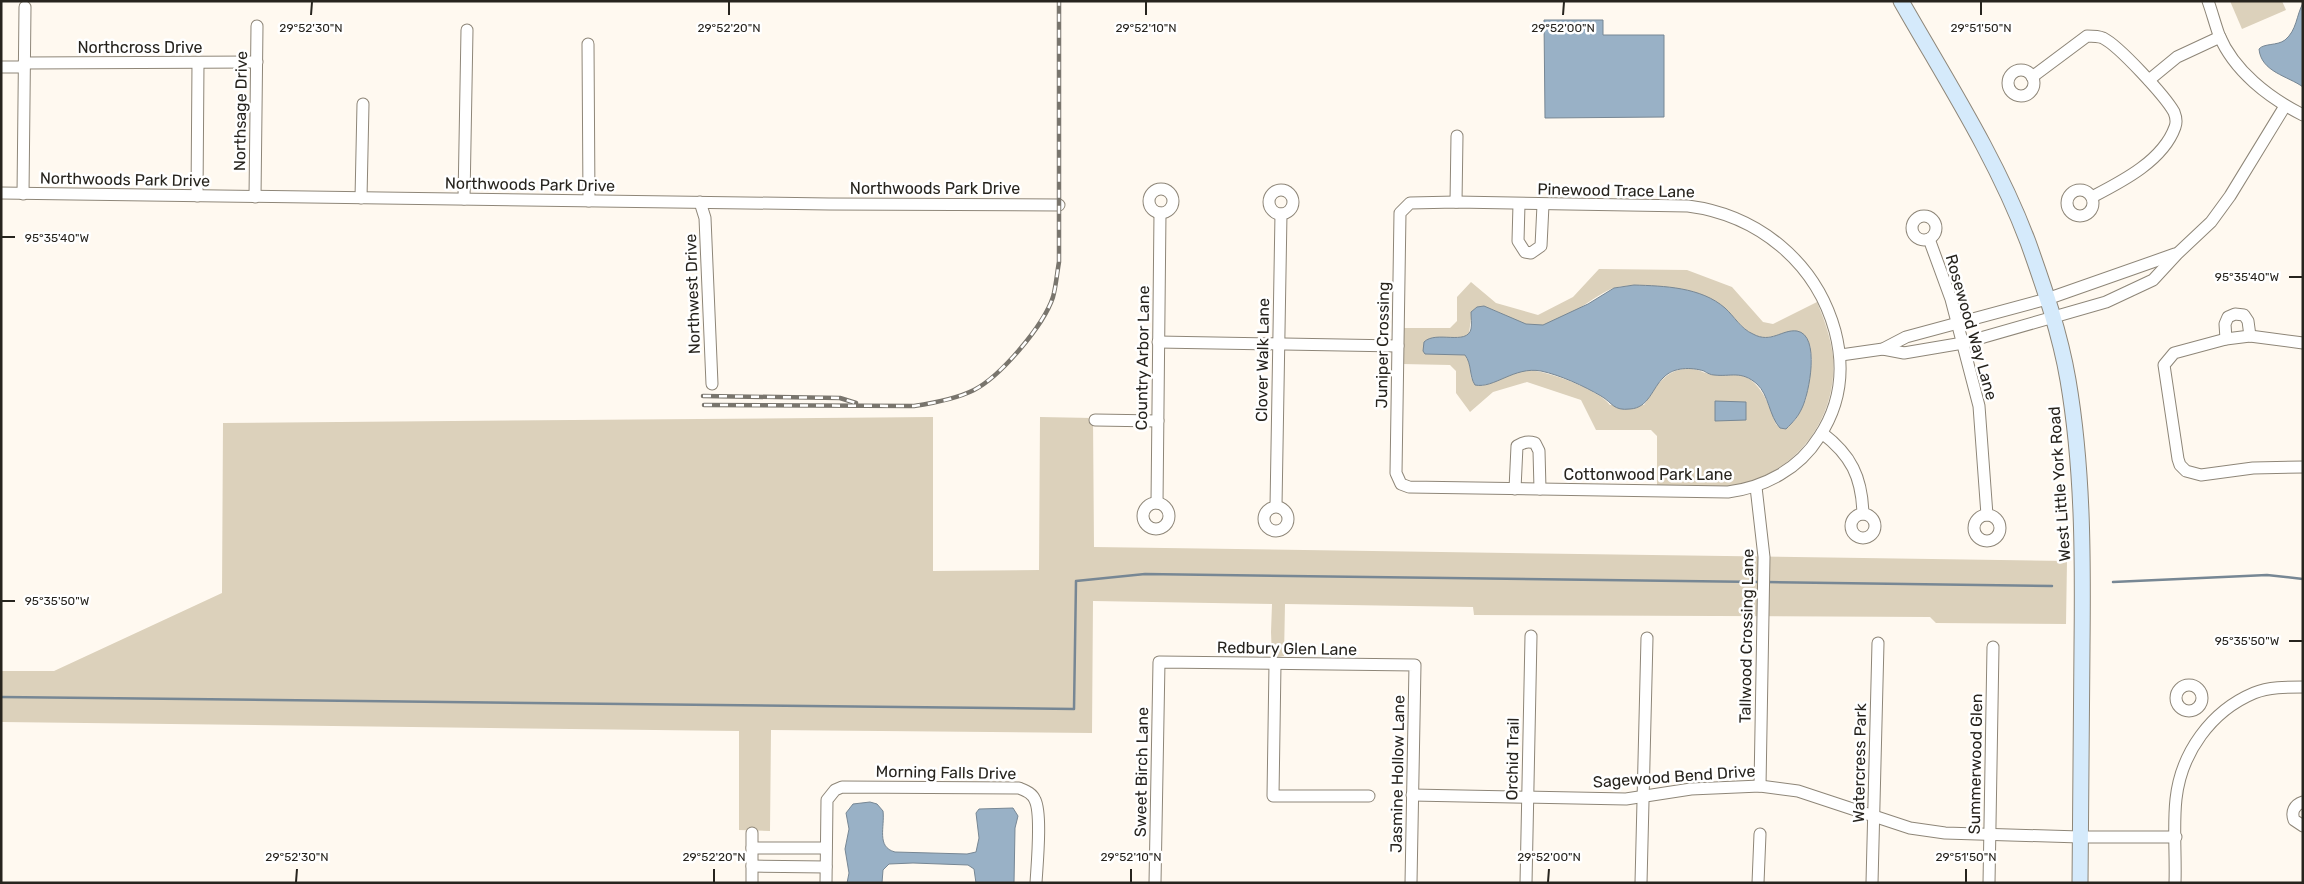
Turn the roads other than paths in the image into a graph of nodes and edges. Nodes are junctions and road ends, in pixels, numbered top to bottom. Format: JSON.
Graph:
{"nodes":[{"id":1,"x":1901,"y":1,"type":"edge"},
{"id":2,"x":2208,"y":1,"type":"edge"},
{"id":3,"x":24,"y":7,"type":"dead end"},
{"id":4,"x":257,"y":26,"type":"dead end"},
{"id":5,"x":467,"y":30,"type":"dead end"},
{"id":6,"x":2220,"y":36,"type":"junction"},
{"id":7,"x":588,"y":44,"type":"dead end"},
{"id":8,"x":257,"y":62,"type":"junction"},
{"id":9,"x":198,"y":63,"type":"junction"},
{"id":10,"x":24,"y":65,"type":"junction"},
{"id":11,"x":1,"y":67,"type":"edge"},
{"id":12,"x":2032,"y":77,"type":"dead end"},
{"id":13,"x":2149,"y":80,"type":"junction"},
{"id":14,"x":363,"y":104,"type":"dead end"},
{"id":15,"x":2285,"y":106,"type":"junction"},
{"id":16,"x":2303,"y":115,"type":"edge"},
{"id":17,"x":1457,"y":136,"type":"dead end"},
{"id":18,"x":1,"y":193,"type":"edge"},
{"id":19,"x":23,"y":194,"type":"junction"},
{"id":20,"x":197,"y":196,"type":"junction"},
{"id":21,"x":255,"y":197,"type":"junction"},
{"id":22,"x":2092,"y":197,"type":"dead end"},
{"id":23,"x":361,"y":198,"type":"junction"},
{"id":24,"x":464,"y":199,"type":"junction"},
{"id":25,"x":589,"y":201,"type":"junction"},
{"id":26,"x":700,"y":202,"type":"junction"},
{"id":27,"x":1456,"y":202,"type":"junction"},
{"id":28,"x":1059,"y":204,"type":"dead end"},
{"id":29,"x":1519,"y":204,"type":"junction"},
{"id":30,"x":1543,"y":205,"type":"junction"},
{"id":31,"x":1404,"y":206,"type":"joint"},
{"id":32,"x":1160,"y":213,"type":"dead end"},
{"id":33,"x":1281,"y":214,"type":"dead end"},
{"id":34,"x":1929,"y":239,"type":"dead end"},
{"id":35,"x":2177,"y":254,"type":"junction"},
{"id":36,"x":2098,"y":282,"type":"junction"},
{"id":37,"x":2046,"y":299,"type":"junction"},
{"id":38,"x":2106,"y":302,"type":"junction"},
{"id":39,"x":2052,"y":316,"type":"junction"},
{"id":40,"x":1957,"y":325,"type":"junction"},
{"id":41,"x":2250,"y":336,"type":"junction"},
{"id":42,"x":2226,"y":339,"type":"junction"},
{"id":43,"x":1158,"y":342,"type":"junction"},
{"id":44,"x":1962,"y":343,"type":"junction"},
{"id":45,"x":2303,"y":343,"type":"edge"},
{"id":46,"x":1279,"y":344,"type":"junction"},
{"id":47,"x":1398,"y":346,"type":"junction"},
{"id":48,"x":1882,"y":348,"type":"junction"},
{"id":49,"x":1841,"y":355,"type":"junction"},
{"id":50,"x":712,"y":384,"type":"dead end"},
{"id":51,"x":1095,"y":420,"type":"dead end"},
{"id":52,"x":1158,"y":421,"type":"junction"},
{"id":53,"x":1822,"y":433,"type":"junction"},
{"id":54,"x":2303,"y":467,"type":"edge"},
{"id":55,"x":1401,"y":484,"type":"joint"},
{"id":56,"x":1756,"y":487,"type":"junction"},
{"id":57,"x":1515,"y":489,"type":"junction"},
{"id":58,"x":1540,"y":489,"type":"junction"},
{"id":59,"x":1157,"y":503,"type":"dead end"},
{"id":60,"x":1276,"y":506,"type":"dead end"},
{"id":61,"x":1863,"y":514,"type":"dead end"},
{"id":62,"x":1987,"y":515,"type":"dead end"},
{"id":63,"x":1531,"y":636,"type":"dead end"},
{"id":64,"x":1647,"y":638,"type":"dead end"},
{"id":65,"x":1878,"y":644,"type":"dead end"},
{"id":66,"x":1993,"y":647,"type":"dead end"},
{"id":67,"x":1159,"y":662,"type":"joint"},
{"id":68,"x":1276,"y":664,"type":"junction"},
{"id":69,"x":1415,"y":665,"type":"joint"},
{"id":70,"x":2303,"y":687,"type":"edge"},
{"id":71,"x":2199,"y":707,"type":"dead end"},
{"id":72,"x":2213,"y":722,"type":"junction"},
{"id":73,"x":1760,"y":786,"type":"junction"},
{"id":74,"x":1412,"y":795,"type":"junction"},
{"id":75,"x":1369,"y":796,"type":"dead end"},
{"id":76,"x":1528,"y":797,"type":"junction"},
{"id":77,"x":1643,"y":797,"type":"junction"},
{"id":78,"x":2303,"y":802,"type":"edge"},
{"id":79,"x":1874,"y":816,"type":"junction"},
{"id":80,"x":2303,"y":826,"type":"edge"},
{"id":81,"x":752,"y":833,"type":"dead end"},
{"id":82,"x":1760,"y":834,"type":"dead end"},
{"id":83,"x":1990,"y":835,"type":"junction"},
{"id":84,"x":2080,"y":837,"type":"junction"},
{"id":85,"x":2176,"y":837,"type":"junction"},
{"id":86,"x":752,"y":848,"type":"junction"},
{"id":87,"x":791,"y":848,"type":"junction"},
{"id":88,"x":826,"y":848,"type":"junction"},
{"id":89,"x":752,"y":866,"type":"junction"},
{"id":90,"x":792,"y":867,"type":"junction"},
{"id":91,"x":826,"y":867,"type":"junction"},
{"id":92,"x":752,"y":883,"type":"edge"},
{"id":93,"x":826,"y":883,"type":"edge"},
{"id":94,"x":1036,"y":883,"type":"edge"},
{"id":95,"x":1156,"y":883,"type":"edge"},
{"id":96,"x":1411,"y":883,"type":"edge"},
{"id":97,"x":1526,"y":883,"type":"edge"},
{"id":98,"x":1641,"y":883,"type":"edge"},
{"id":99,"x":1758,"y":883,"type":"edge"},
{"id":100,"x":1872,"y":883,"type":"edge"},
{"id":101,"x":1989,"y":883,"type":"edge"},
{"id":102,"x":2080,"y":883,"type":"edge"},
{"id":103,"x":2175,"y":883,"type":"edge"}],
"edges":[{"from":1,"to":37,"type":"main road","name":"West Little York Road"},
{"from":2,"to":6,"type":"street"},
{"from":3,"to":10,"type":"street"},
{"from":4,"to":8,"type":"street","name":"Northsage Drive"},
{"from":5,"to":24,"type":"street"},
{"from":6,"to":13,"type":"street"},
{"from":6,"to":15,"type":"street"},
{"from":7,"to":25,"type":"street"},
{"from":8,"to":9,"type":"street","name":"Northcross Drive"},
{"from":8,"to":21,"type":"street","name":"Northsage Drive"},
{"from":9,"to":10,"type":"street","name":"Northcross Drive"},
{"from":9,"to":20,"type":"street"},
{"from":10,"to":11,"type":"street","name":"Northcross Drive"},
{"from":10,"to":19,"type":"street"},
{"from":12,"to":13,"type":"street"},
{"from":13,"to":22,"type":"street"},
{"from":14,"to":23,"type":"street"},
{"from":15,"to":16,"type":"street"},
{"from":15,"to":35,"type":"street"},
{"from":17,"to":27,"type":"street"},
{"from":18,"to":19,"type":"street","name":"Northwoods Park Drive"},
{"from":19,"to":20,"type":"street","name":"Northwoods Park Drive"},
{"from":20,"to":21,"type":"street","name":"Northwoods Park Drive"},
{"from":21,"to":23,"type":"street","name":"Northwoods Park Drive"},
{"from":23,"to":24,"type":"street","name":"Northwoods Park Drive"},
{"from":24,"to":25,"type":"street","name":"Northwoods Park Drive"},
{"from":25,"to":26,"type":"street","name":"Northwoods Park Drive"},
{"from":26,"to":28,"type":"street","name":"Northwoods Park Drive"},
{"from":26,"to":50,"type":"street","name":"Northwest Drive"},
{"from":27,"to":29,"type":"street","name":"Pinewood Trace Lane"},
{"from":27,"to":31,"type":"street","name":"Pinewood Trace Lane"},
{"from":29,"to":30,"type":"street","name":"Pinewood Trace Lane"},
{"from":29,"to":30,"type":"street"},
{"from":30,"to":49,"type":"street","name":"Pinewood Trace Lane"},
{"from":31,"to":47,"type":"street","name":"Juniper Crossing"},
{"from":32,"to":43,"type":"street","name":"Country Arbor Lane"},
{"from":33,"to":46,"type":"street","name":"Clover Walk Lane"},
{"from":34,"to":40,"type":"street","name":"Rosewood Way Lane"},
{"from":35,"to":36,"type":"street"},
{"from":35,"to":38,"type":"street"},
{"from":36,"to":37,"type":"street"},
{"from":36,"to":38,"type":"street"},
{"from":37,"to":39,"type":"main road","name":"West Little York Road"},
{"from":37,"to":40,"type":"street"},
{"from":38,"to":39,"type":"street"},
{"from":39,"to":44,"type":"street"},
{"from":39,"to":84,"type":"main road","name":"West Little York Road"},
{"from":40,"to":44,"type":"street","name":"Rosewood Way Lane"},
{"from":40,"to":48,"type":"street"},
{"from":41,"to":42,"type":"street"},
{"from":41,"to":42,"type":"street"},
{"from":41,"to":45,"type":"street"},
{"from":42,"to":54,"type":"street"},
{"from":43,"to":46,"type":"street"},
{"from":43,"to":52,"type":"street","name":"Country Arbor Lane"},
{"from":44,"to":48,"type":"street"},
{"from":44,"to":62,"type":"street","name":"Rosewood Way Lane"},
{"from":46,"to":47,"type":"street"},
{"from":46,"to":60,"type":"street","name":"Clover Walk Lane"},
{"from":47,"to":55,"type":"street","name":"Juniper Crossing"},
{"from":48,"to":49,"type":"street"},
{"from":49,"to":53,"type":"street","name":"Cottonwood Park Lane"},
{"from":51,"to":52,"type":"street"},
{"from":52,"to":59,"type":"street","name":"Country Arbor Lane"},
{"from":53,"to":56,"type":"street","name":"Cottonwood Park Lane"},
{"from":53,"to":61,"type":"street"},
{"from":55,"to":57,"type":"street","name":"Cottonwood Park Lane"},
{"from":56,"to":58,"type":"street","name":"Cottonwood Park Lane"},
{"from":56,"to":73,"type":"street","name":"Tallwood Crossing Lane"},
{"from":57,"to":58,"type":"street","name":"Cottonwood Park Lane"},
{"from":57,"to":58,"type":"street"},
{"from":63,"to":76,"type":"street","name":"Orchid Trail"},
{"from":64,"to":77,"type":"street"},
{"from":65,"to":79,"type":"street","name":"Watercress Park"},
{"from":66,"to":83,"type":"street","name":"Summerwood Glen"},
{"from":67,"to":68,"type":"street","name":"Redbury Glen Lane"},
{"from":67,"to":95,"type":"street","name":"Sweet Birch Lane"},
{"from":68,"to":69,"type":"street","name":"Redbury Glen Lane"},
{"from":68,"to":75,"type":"street"},
{"from":69,"to":74,"type":"street","name":"Jasmine Hollow Lane"},
{"from":70,"to":72,"type":"street"},
{"from":71,"to":72,"type":"street"},
{"from":72,"to":85,"type":"street"},
{"from":73,"to":77,"type":"street","name":"Sagewood Bend Drive"},
{"from":73,"to":79,"type":"street","name":"Sagewood Bend Drive"},
{"from":74,"to":76,"type":"street","name":"Sagewood Bend Drive"},
{"from":74,"to":96,"type":"street","name":"Jasmine Hollow Lane"},
{"from":76,"to":77,"type":"street","name":"Sagewood Bend Drive"},
{"from":76,"to":97,"type":"street","name":"Orchid Trail"},
{"from":77,"to":98,"type":"street"},
{"from":78,"to":80,"type":"street"},
{"from":79,"to":83,"type":"street","name":"Sagewood Bend Drive"},
{"from":79,"to":100,"type":"street","name":"Watercress Park"},
{"from":81,"to":86,"type":"street"},
{"from":82,"to":99,"type":"street"},
{"from":83,"to":84,"type":"street","name":"Sagewood Bend Drive"},
{"from":83,"to":101,"type":"street","name":"Summerwood Glen"},
{"from":84,"to":85,"type":"street","name":"Sagewood Bend Drive"},
{"from":84,"to":102,"type":"main road","name":"West Little York Road"},
{"from":85,"to":103,"type":"street"},
{"from":86,"to":87,"type":"street"},
{"from":86,"to":89,"type":"street"},
{"from":87,"to":88,"type":"street"},
{"from":87,"to":90,"type":"street"},
{"from":88,"to":91,"type":"street"},
{"from":88,"to":94,"type":"street","name":"Morning Falls Drive"},
{"from":89,"to":90,"type":"street"},
{"from":89,"to":92,"type":"street"},
{"from":90,"to":91,"type":"street"},
{"from":91,"to":93,"type":"street"}]}
